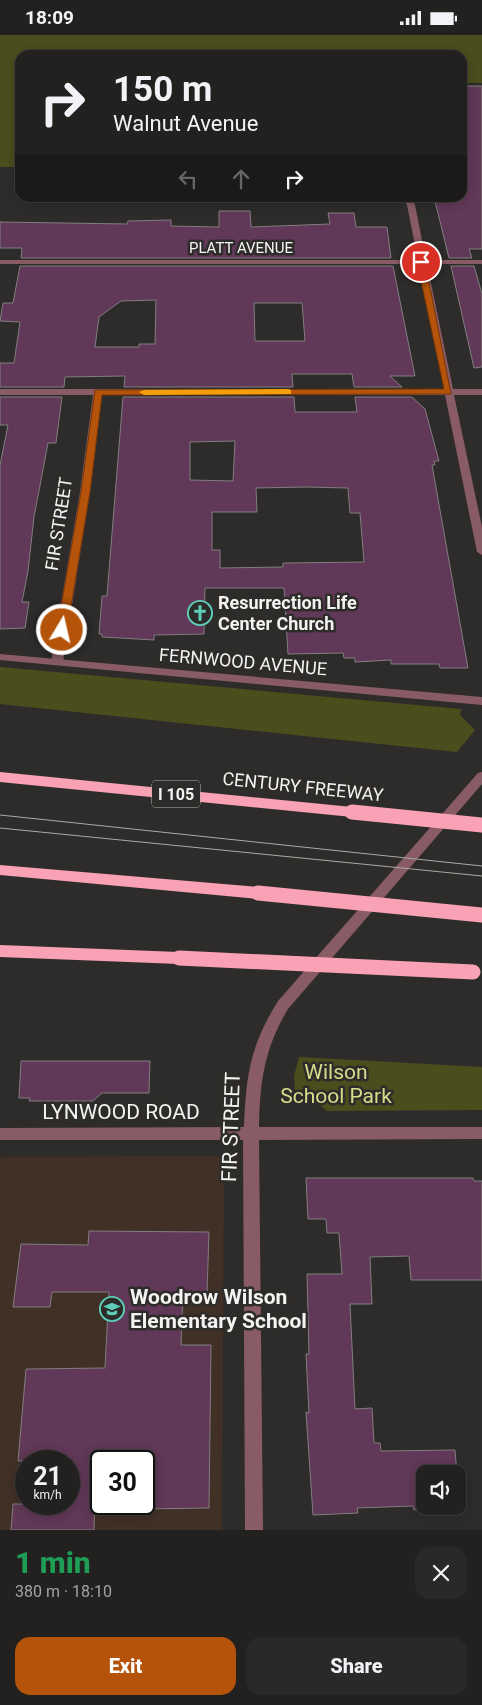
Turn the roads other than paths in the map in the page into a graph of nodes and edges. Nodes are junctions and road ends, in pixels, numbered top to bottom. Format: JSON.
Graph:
{"nodes":[{"id":1,"x":409,"y":202,"type":"edge"},
{"id":2,"x":0,"y":262,"type":"edge"},
{"id":3,"x":421,"y":262,"type":"junction"},
{"id":4,"x":482,"y":262,"type":"edge"},
{"id":5,"x":0,"y":392,"type":"edge"},
{"id":6,"x":98,"y":392,"type":"junction"},
{"id":7,"x":448,"y":392,"type":"junction"},
{"id":8,"x":482,"y":392,"type":"edge"},
{"id":9,"x":482,"y":552,"type":"edge"},
{"id":10,"x":0,"y":657,"type":"edge"},
{"id":11,"x":57,"y":662,"type":"junction"},
{"id":12,"x":482,"y":701,"type":"edge"},
{"id":13,"x":482,"y":776,"type":"edge"},
{"id":14,"x":0,"y":777,"type":"edge"},
{"id":15,"x":482,"y":825,"type":"edge"},
{"id":16,"x":0,"y":870,"type":"edge"},
{"id":17,"x":482,"y":915,"type":"edge"},
{"id":18,"x":0,"y":951,"type":"edge"},
{"id":19,"x":477,"y":972,"type":"edge"},
{"id":20,"x":482,"y":1133,"type":"edge"},
{"id":21,"x":0,"y":1134,"type":"edge"},
{"id":22,"x":251,"y":1134,"type":"junction"},
{"id":23,"x":254,"y":1530,"type":"edge"}],
"edges":[{"from":1,"to":3,"type":"street"},
{"from":2,"to":3,"type":"street","name":"PLATT AVENUE"},
{"from":3,"to":4,"type":"street","name":"PLATT AVENUE"},
{"from":3,"to":7,"type":"street"},
{"from":5,"to":6,"type":"street"},
{"from":6,"to":7,"type":"street"},
{"from":6,"to":11,"type":"street","name":"FIR STREET"},
{"from":7,"to":8,"type":"street"},
{"from":7,"to":9,"type":"street"},
{"from":10,"to":11,"type":"street","name":"FERNWOOD AVENUE"},
{"from":11,"to":12,"type":"street","name":"FERNWOOD AVENUE"},
{"from":13,"to":22,"type":"street","name":"FIR STREET"},
{"from":14,"to":15,"type":"highway","name":"CENTURY FREEWAY","number":"I 105","bridge":true},
{"from":16,"to":17,"type":"highway","bridge":true},
{"from":18,"to":19,"type":"highway","bridge":true},
{"from":20,"to":22,"type":"street","name":"LYNWOOD ROAD"},
{"from":21,"to":22,"type":"street","name":"LYNWOOD ROAD"},
{"from":22,"to":23,"type":"street","name":"FIR STREET"}]}
